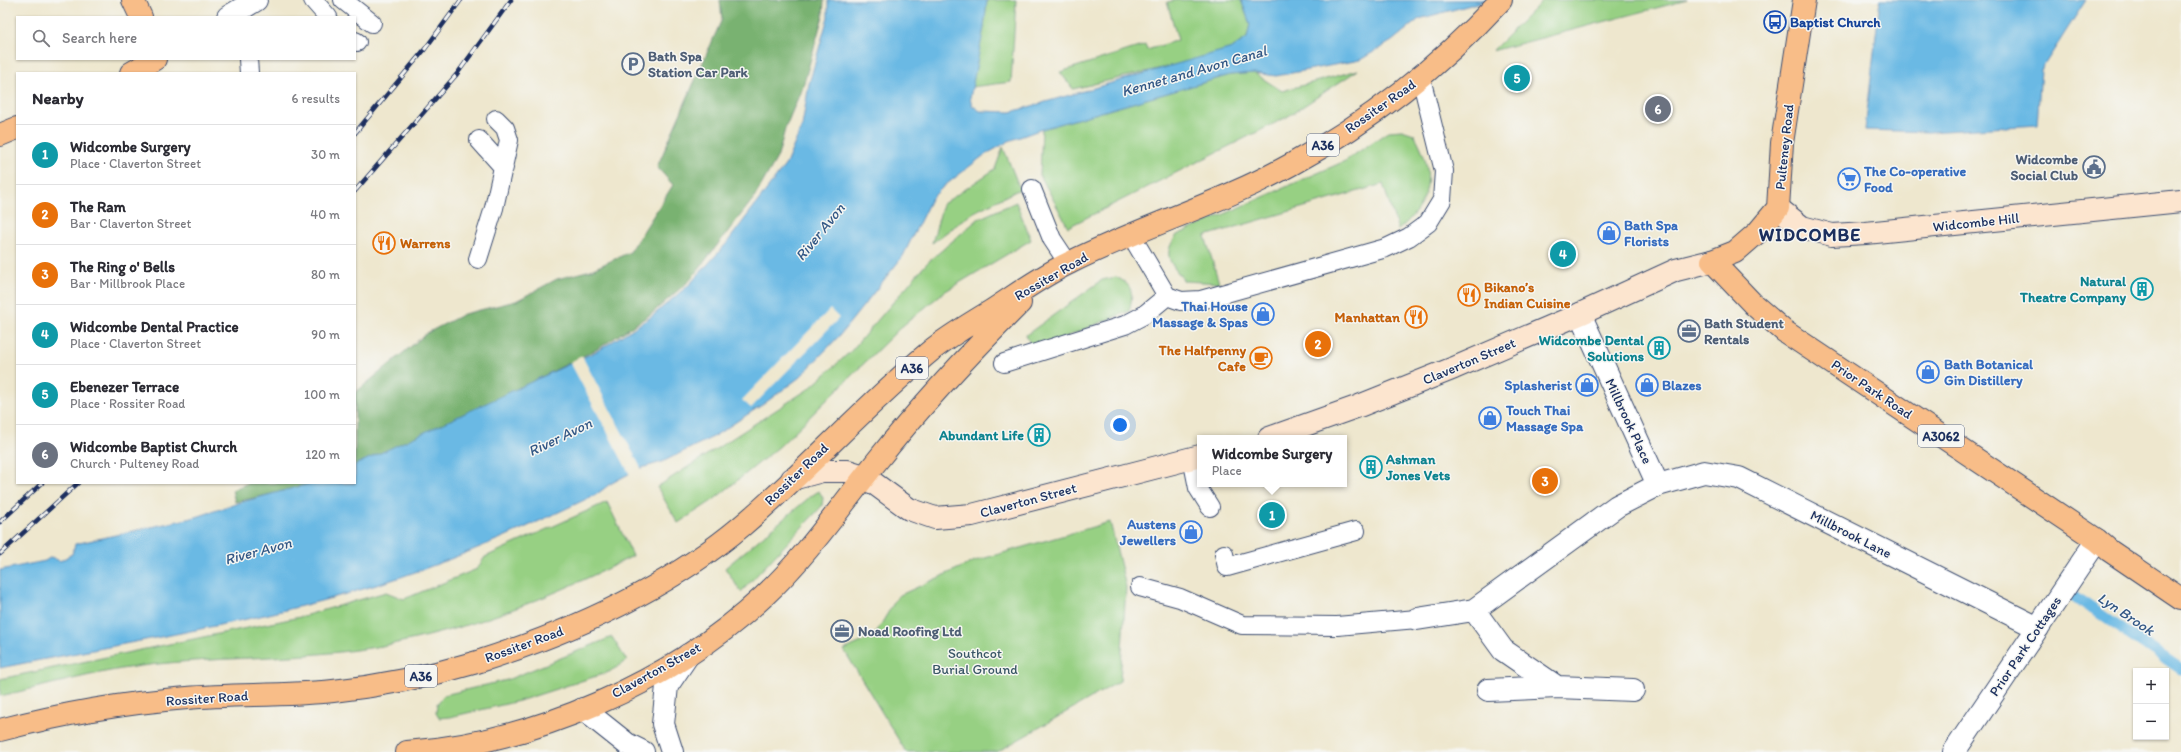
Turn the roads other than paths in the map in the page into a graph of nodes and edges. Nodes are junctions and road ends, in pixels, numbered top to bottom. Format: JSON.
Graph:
{"nodes":[{"id":1,"x":133,"y":0,"type":"edge"},
{"id":2,"x":256,"y":0,"type":"edge"},
{"id":3,"x":313,"y":0,"type":"edge"},
{"id":4,"x":343,"y":0,"type":"edge"},
{"id":5,"x":1804,"y":0,"type":"edge"},
{"id":6,"x":1495,"y":7,"type":"edge"},
{"id":7,"x":141,"y":16,"type":"edge"},
{"id":8,"x":230,"y":16,"type":"edge"},
{"id":9,"x":327,"y":16,"type":"edge"},
{"id":10,"x":372,"y":23,"type":"dead end"},
{"id":11,"x":153,"y":60,"type":"edge"},
{"id":12,"x":248,"y":60,"type":"edge"},
{"id":13,"x":134,"y":72,"type":"edge"},
{"id":14,"x":249,"y":72,"type":"edge"},
{"id":15,"x":1422,"y":78,"type":"junction"},
{"id":16,"x":496,"y":119,"type":"dead end"},
{"id":17,"x":16,"y":128,"type":"edge"},
{"id":18,"x":0,"y":135,"type":"edge"},
{"id":19,"x":480,"y":140,"type":"dead end"},
{"id":20,"x":504,"y":168,"type":"junction"},
{"id":21,"x":1032,"y":189,"type":"dead end"},
{"id":22,"x":2181,"y":201,"type":"edge"},
{"id":23,"x":1778,"y":208,"type":"junction"},
{"id":24,"x":1131,"y":235,"type":"junction"},
{"id":25,"x":478,"y":259,"type":"dead end"},
{"id":26,"x":1712,"y":261,"type":"junction"},
{"id":27,"x":1068,"y":263,"type":"junction"},
{"id":28,"x":1046,"y":276,"type":"junction"},
{"id":29,"x":1166,"y":296,"type":"junction"},
{"id":30,"x":1580,"y":314,"type":"junction"},
{"id":31,"x":1004,"y":363,"type":"dead end"},
{"id":32,"x":1277,"y":435,"type":"edge"},
{"id":33,"x":1196,"y":457,"type":"edge"},
{"id":34,"x":1197,"y":472,"type":"edge"},
{"id":35,"x":864,"y":476,"type":"junction"},
{"id":36,"x":792,"y":479,"type":"junction"},
{"id":37,"x":1658,"y":485,"type":"junction"},
{"id":38,"x":1198,"y":487,"type":"edge"},
{"id":39,"x":1210,"y":507,"type":"dead end"},
{"id":40,"x":1356,"y":531,"type":"dead end"},
{"id":41,"x":2097,"y":540,"type":"junction"},
{"id":42,"x":1224,"y":554,"type":"dead end"},
{"id":43,"x":1140,"y":588,"type":"dead end"},
{"id":44,"x":2181,"y":599,"type":"edge"},
{"id":45,"x":1474,"y":610,"type":"junction"},
{"id":46,"x":1416,"y":619,"type":"joint"},
{"id":47,"x":2038,"y":628,"type":"junction"},
{"id":48,"x":688,"y":655,"type":"junction"},
{"id":49,"x":1557,"y":687,"type":"junction"},
{"id":50,"x":1488,"y":690,"type":"dead end"},
{"id":51,"x":1632,"y":690,"type":"dead end"},
{"id":52,"x":584,"y":709,"type":"junction"},
{"id":53,"x":0,"y":730,"type":"edge"},
{"id":54,"x":407,"y":752,"type":"edge"},
{"id":55,"x":643,"y":752,"type":"edge"},
{"id":56,"x":672,"y":752,"type":"edge"},
{"id":57,"x":1954,"y":752,"type":"edge"}],
"edges":[{"from":1,"to":7,"type":"main road"},
{"from":2,"to":8,"type":"street"},
{"from":3,"to":9,"type":"lane"},
{"from":4,"to":10,"type":"lane"},
{"from":5,"to":23,"type":"main road","name":"Pulteney Road"},
{"from":6,"to":15,"type":"main road","name":"Rossiter Road","number":"A36"},
{"from":11,"to":13,"type":"main road"},
{"from":12,"to":14,"type":"lane"},
{"from":15,"to":24,"type":"main road","name":"Rossiter Road","number":"A36"},
{"from":15,"to":29,"type":"lane"},
{"from":16,"to":20,"type":"lane"},
{"from":17,"to":18,"type":"main road"},
{"from":19,"to":20,"type":"lane"},
{"from":20,"to":25,"type":"lane"},
{"from":21,"to":27,"type":"lane"},
{"from":22,"to":23,"type":"street","name":"Widcombe Hill"},
{"from":23,"to":26,"type":"main road","name":"Pulteney Road"},
{"from":24,"to":27,"type":"main road","name":"Rossiter Road","number":"A36"},
{"from":24,"to":29,"type":"lane"},
{"from":26,"to":30,"type":"street","name":"Claverton Street"},
{"from":26,"to":41,"type":"main road","name":"Prior Park Road","number":"A3062"},
{"from":27,"to":28,"type":"main road","name":"Rossiter Road","number":"A36"},
{"from":28,"to":35,"type":"main road","number":"A36"},
{"from":28,"to":36,"type":"main road","name":"Rossiter Road","number":"A36"},
{"from":29,"to":31,"type":"lane"},
{"from":30,"to":32,"type":"street","name":"Claverton Street"},
{"from":30,"to":37,"type":"street","name":"Millbrook Place"},
{"from":33,"to":34,"type":"lane"},
{"from":33,"to":35,"type":"street","name":"Claverton Street"},
{"from":35,"to":36,"type":"street","name":"Claverton Street"},
{"from":35,"to":48,"type":"main road","name":"Claverton Street","number":"A36"},
{"from":36,"to":53,"type":"main road","name":"Rossiter Road","number":"A36"},
{"from":37,"to":45,"type":"street","name":"Millbrook Lane"},
{"from":37,"to":47,"type":"street","name":"Millbrook Lane"},
{"from":38,"to":39,"type":"lane"},
{"from":40,"to":42,"type":"lane"},
{"from":41,"to":44,"type":"main road","name":"Prior Park Road","number":"A3062"},
{"from":41,"to":47,"type":"street","name":"Prior Park Cottages"},
{"from":43,"to":46,"type":"lane"},
{"from":45,"to":46,"type":"street"},
{"from":45,"to":49,"type":"street"},
{"from":47,"to":57,"type":"street","name":"Prior Park Cottages"},
{"from":48,"to":52,"type":"main road","name":"Claverton Street","number":"A36"},
{"from":48,"to":56,"type":"street"},
{"from":49,"to":50,"type":"street"},
{"from":49,"to":51,"type":"street"},
{"from":52,"to":54,"type":"main road","name":"Claverton Street","number":"A36"},
{"from":52,"to":55,"type":"street"}]}
